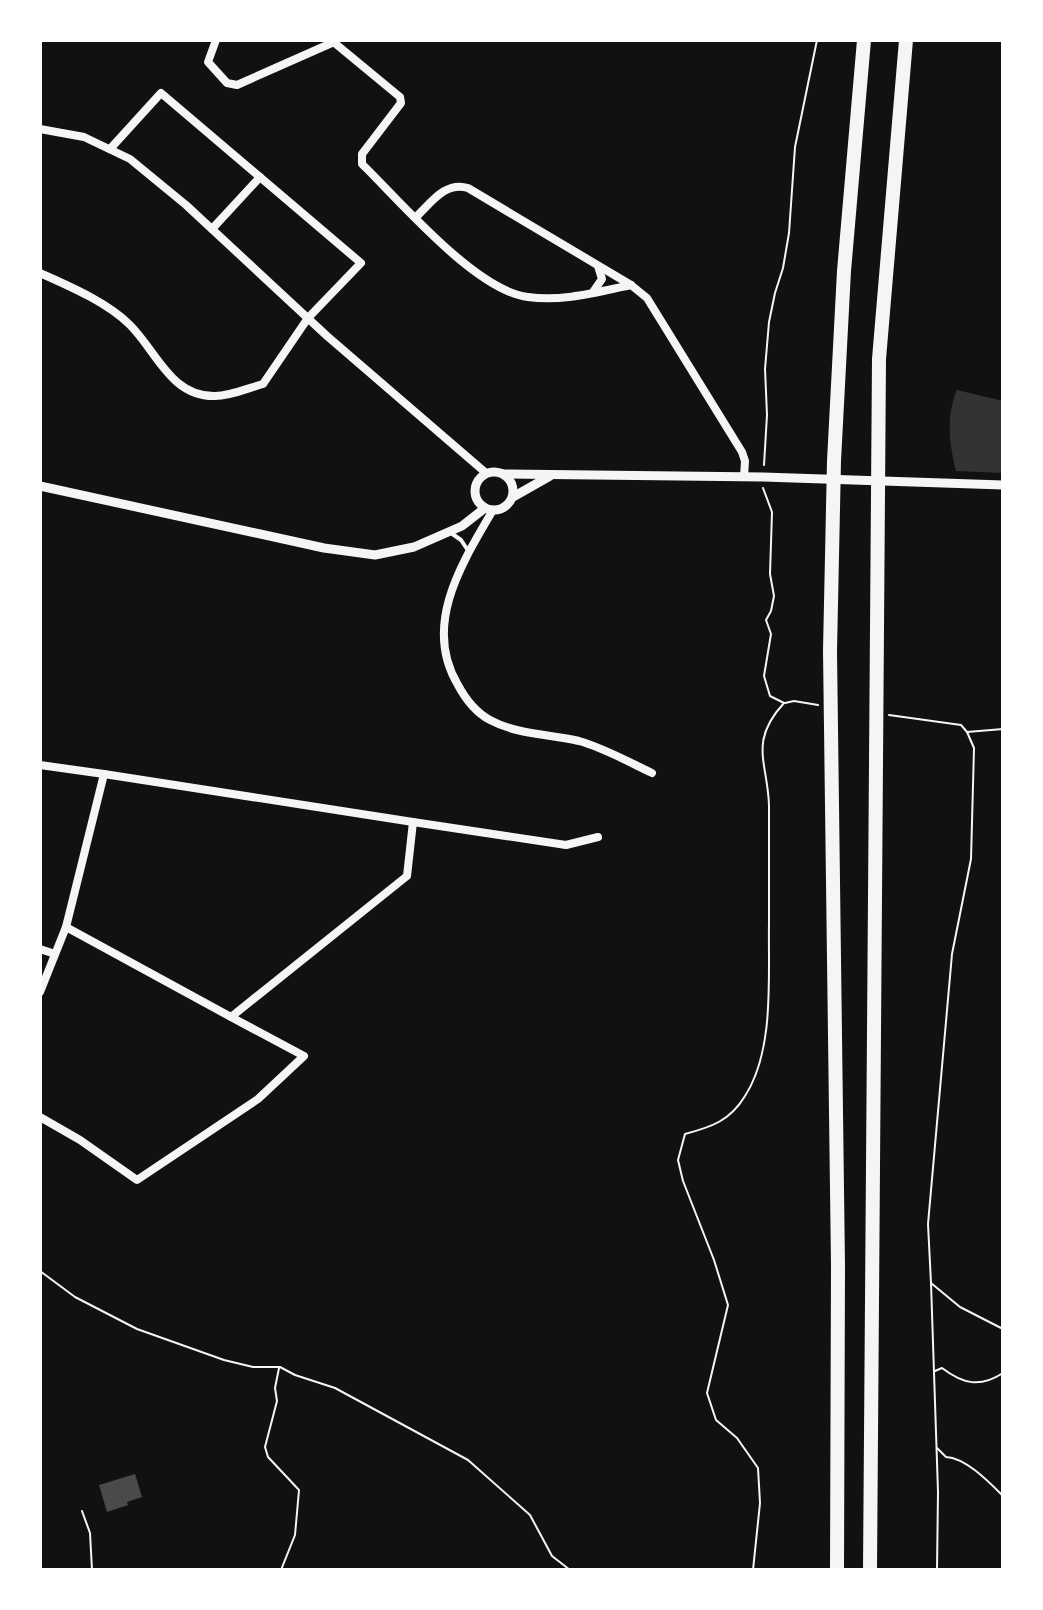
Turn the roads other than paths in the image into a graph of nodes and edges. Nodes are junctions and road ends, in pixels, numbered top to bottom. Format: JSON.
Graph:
{"nodes":[{"id":1,"x":216,"y":40,"type":"edge"},
{"id":2,"x":864,"y":40,"type":"edge"},
{"id":3,"x":906,"y":40,"type":"edge"},
{"id":4,"x":333,"y":41,"type":"edge"},
{"id":5,"x":40,"y":129,"type":"edge"},
{"id":6,"x":110,"y":149,"type":"junction"},
{"id":7,"x":260,"y":177,"type":"junction"},
{"id":8,"x":416,"y":217,"type":"junction"},
{"id":9,"x":212,"y":229,"type":"junction"},
{"id":10,"x":596,"y":263,"type":"junction"},
{"id":11,"x":40,"y":273,"type":"edge"},
{"id":12,"x":631,"y":285,"type":"junction"},
{"id":13,"x":592,"y":293,"type":"junction"},
{"id":14,"x":308,"y":318,"type":"junction"},
{"id":15,"x":486,"y":473,"type":"junction"},
{"id":16,"x":504,"y":474,"type":"junction"},
{"id":17,"x":553,"y":474,"type":"junction"},
{"id":18,"x":744,"y":477,"type":"junction"},
{"id":19,"x":1003,"y":485,"type":"edge"},
{"id":20,"x":40,"y":486,"type":"edge"},
{"id":21,"x":513,"y":497,"type":"junction"},
{"id":22,"x":489,"y":509,"type":"junction"},
{"id":23,"x":449,"y":532,"type":"junction"},
{"id":24,"x":469,"y":552,"type":"junction"},
{"id":25,"x":40,"y":765,"type":"edge"},
{"id":26,"x":652,"y":773,"type":"dead end"},
{"id":27,"x":104,"y":774,"type":"junction"},
{"id":28,"x":413,"y":822,"type":"junction"},
{"id":29,"x":598,"y":837,"type":"dead end"},
{"id":30,"x":66,"y":927,"type":"junction"},
{"id":31,"x":40,"y":949,"type":"edge"},
{"id":32,"x":55,"y":954,"type":"junction"},
{"id":33,"x":40,"y":992,"type":"edge"},
{"id":34,"x":231,"y":1017,"type":"junction"},
{"id":35,"x":40,"y":1117,"type":"edge"},
{"id":36,"x":837,"y":1570,"type":"edge"},
{"id":37,"x":870,"y":1570,"type":"edge"}],
"edges":[{"from":1,"to":4,"type":"street"},
{"from":2,"to":36,"type":"highway"},
{"from":3,"to":37,"type":"highway"},
{"from":4,"to":8,"type":"street"},
{"from":5,"to":6,"type":"street"},
{"from":6,"to":7,"type":"street"},
{"from":6,"to":9,"type":"street"},
{"from":7,"to":9,"type":"street"},
{"from":7,"to":14,"type":"street"},
{"from":8,"to":10,"type":"street"},
{"from":8,"to":13,"type":"street"},
{"from":9,"to":14,"type":"street"},
{"from":10,"to":12,"type":"street"},
{"from":10,"to":13,"type":"street"},
{"from":11,"to":14,"type":"street"},
{"from":12,"to":13,"type":"street"},
{"from":12,"to":18,"type":"street"},
{"from":14,"to":15,"type":"street"},
{"from":15,"to":16,"type":"street"},
{"from":15,"to":22,"type":"street"},
{"from":16,"to":17,"type":"street"},
{"from":16,"to":21,"type":"street"},
{"from":17,"to":18,"type":"street"},
{"from":17,"to":21,"type":"street"},
{"from":18,"to":19,"type":"street"},
{"from":20,"to":23,"type":"street"},
{"from":21,"to":22,"type":"street"},
{"from":22,"to":23,"type":"street"},
{"from":22,"to":24,"type":"street"},
{"from":23,"to":24,"type":"lane"},
{"from":24,"to":26,"type":"street"},
{"from":25,"to":27,"type":"street"},
{"from":27,"to":28,"type":"street"},
{"from":27,"to":30,"type":"street"},
{"from":28,"to":29,"type":"street"},
{"from":28,"to":34,"type":"street"},
{"from":30,"to":32,"type":"street"},
{"from":30,"to":34,"type":"street"},
{"from":31,"to":32,"type":"street"},
{"from":32,"to":33,"type":"street"},
{"from":34,"to":35,"type":"street"}]}
